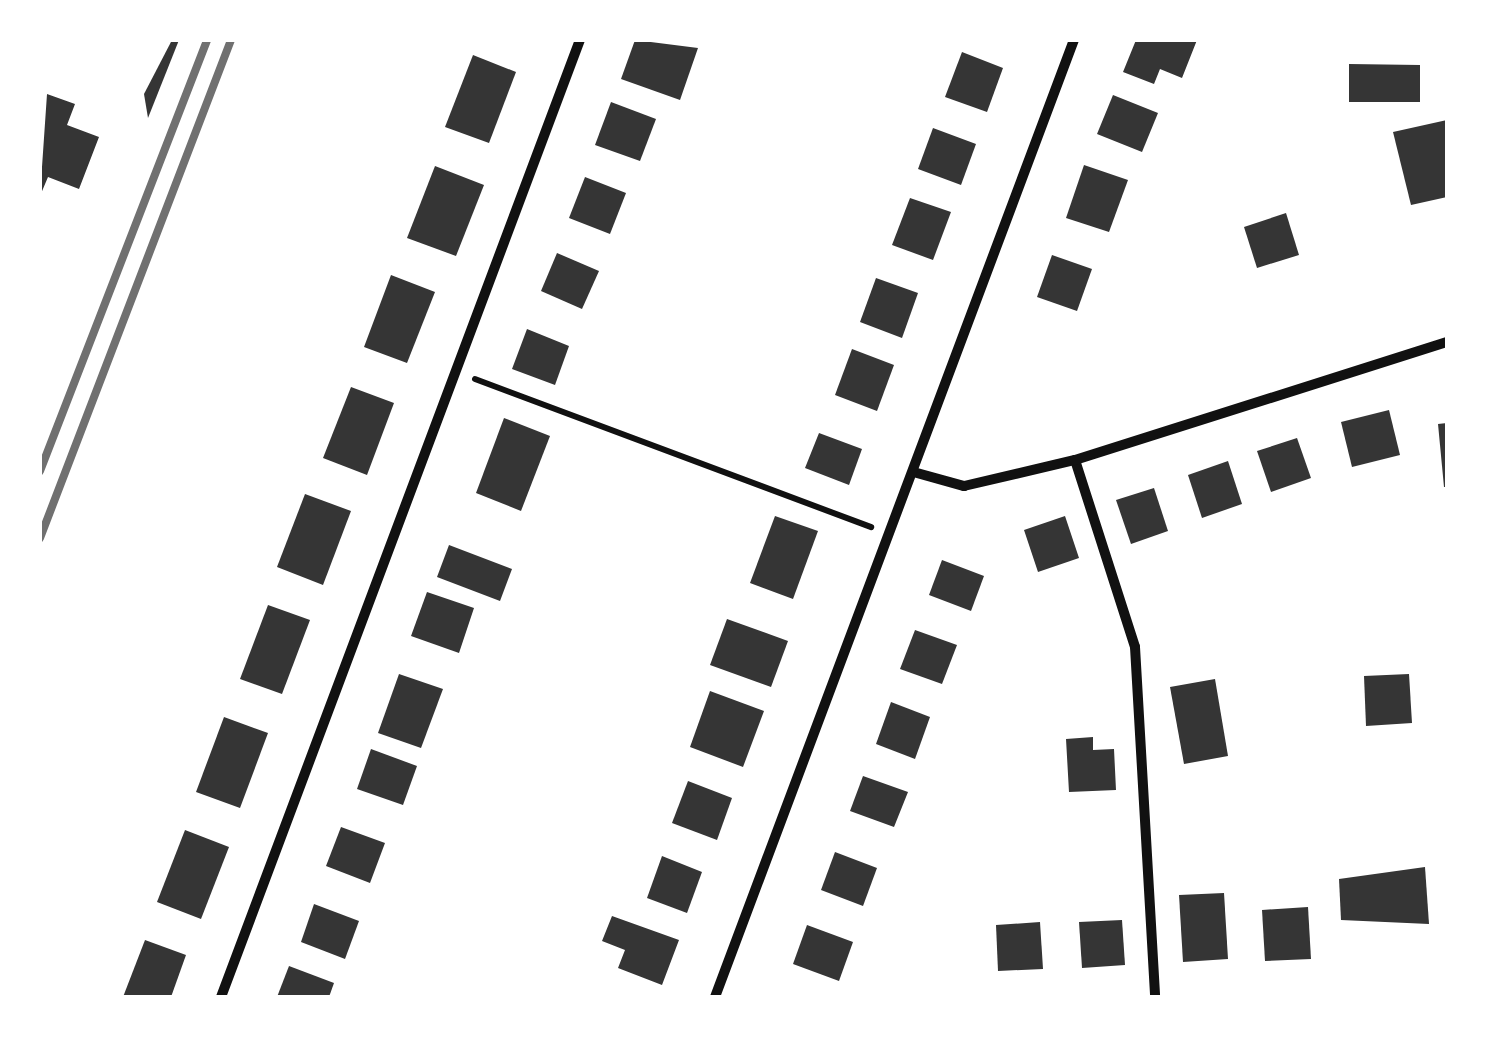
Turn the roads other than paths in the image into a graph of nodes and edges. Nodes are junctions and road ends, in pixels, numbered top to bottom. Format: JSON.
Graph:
{"nodes":[{"id":1,"x":580,"y":40,"type":"edge"},
{"id":2,"x":1074,"y":40,"type":"edge"},
{"id":3,"x":1447,"y":342,"type":"edge"},
{"id":4,"x":1075,"y":460,"type":"junction"},
{"id":5,"x":917,"y":472,"type":"junction"},
{"id":6,"x":221,"y":997,"type":"edge"},
{"id":7,"x":715,"y":997,"type":"edge"},
{"id":8,"x":1154,"y":997,"type":"edge"}],
"edges":[{"from":1,"to":6,"type":"street"},
{"from":2,"to":5,"type":"street"},
{"from":3,"to":4,"type":"street"},
{"from":4,"to":5,"type":"street"},
{"from":4,"to":8,"type":"street"},
{"from":5,"to":7,"type":"street"}]}
